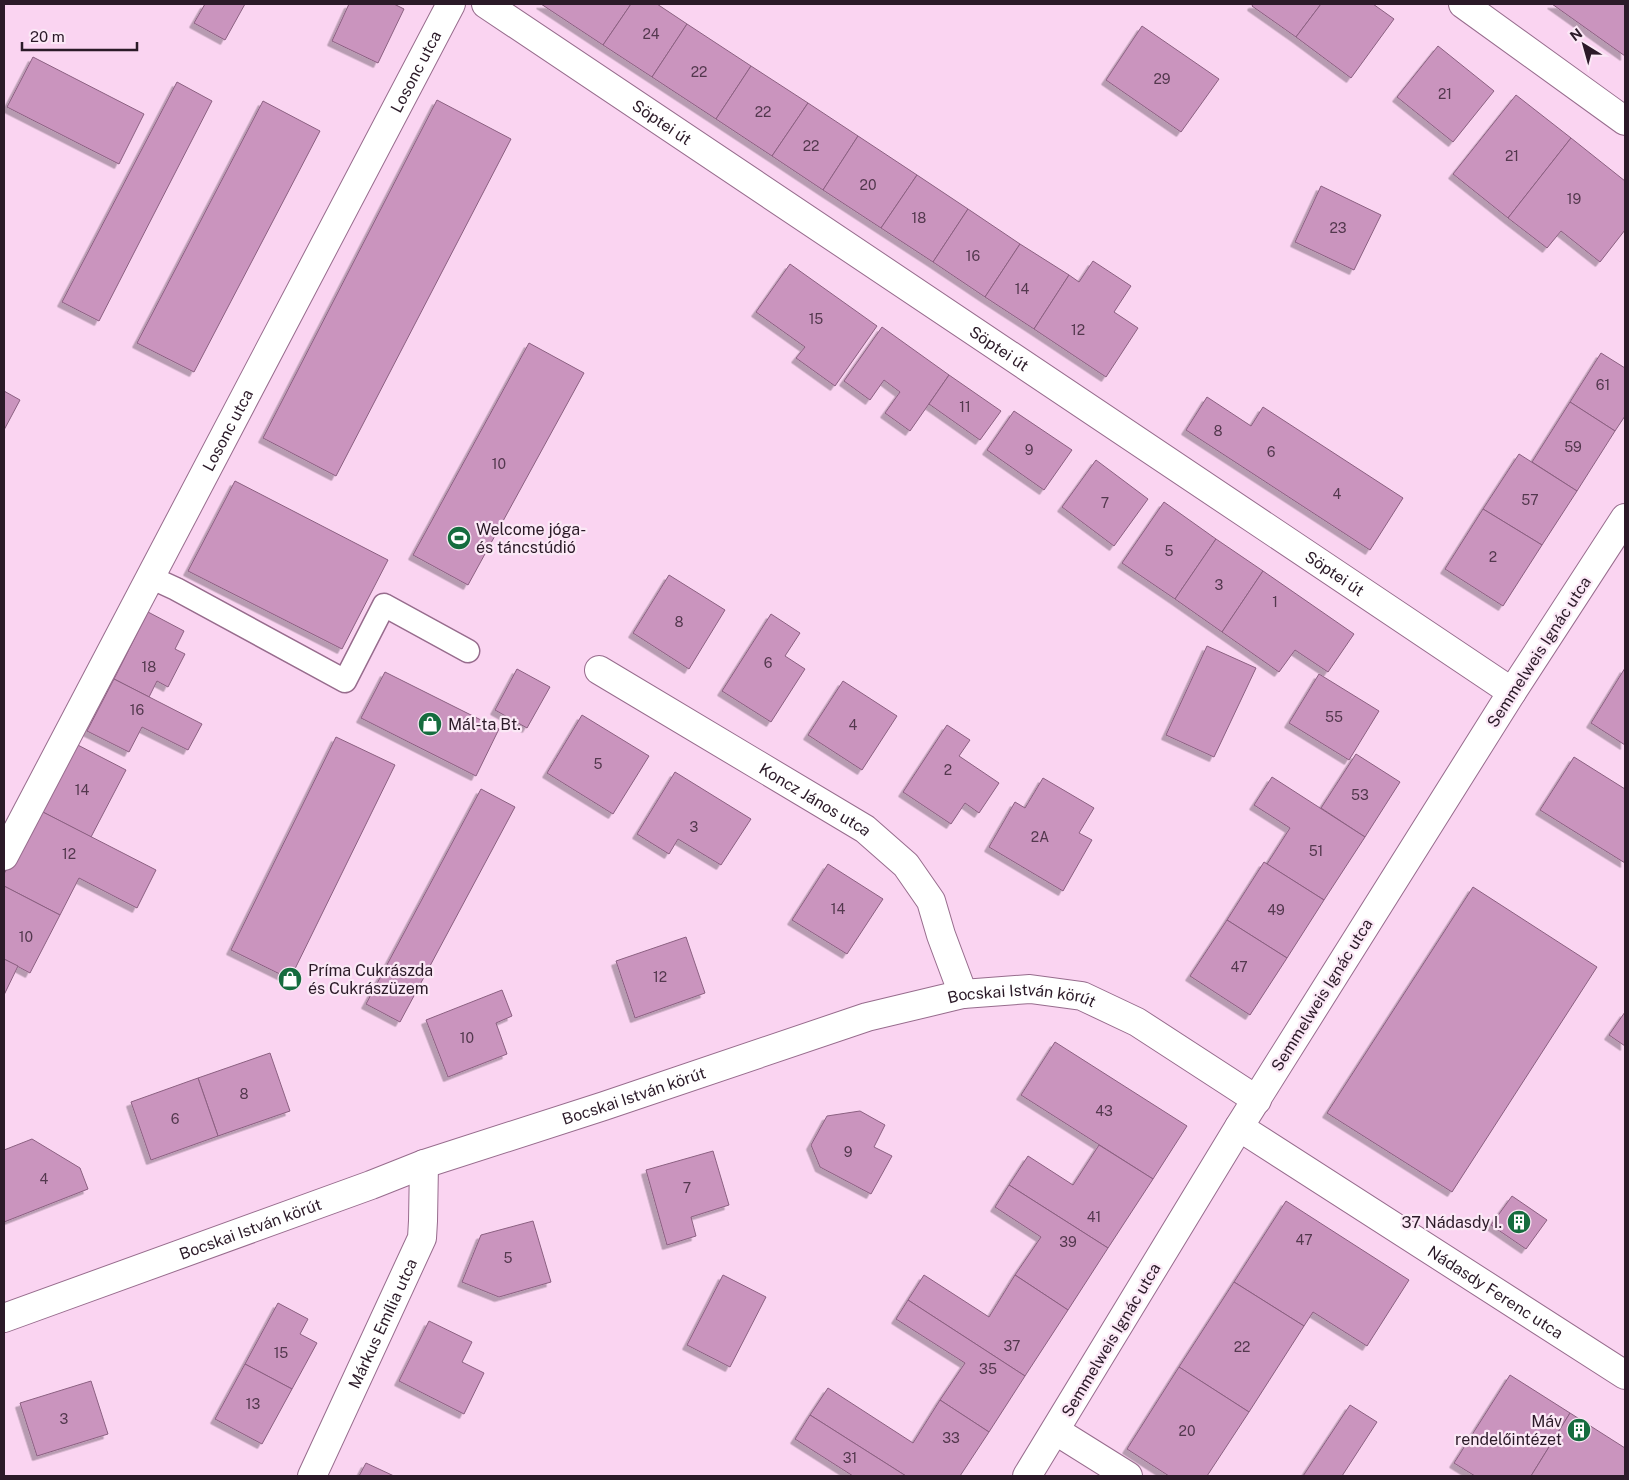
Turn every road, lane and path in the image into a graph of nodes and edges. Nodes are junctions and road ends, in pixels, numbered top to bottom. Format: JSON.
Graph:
{"nodes":[{"id":1,"x":451,"y":4,"type":"edge"},
{"id":2,"x":486,"y":4,"type":"edge"},
{"id":3,"x":1463,"y":4,"type":"edge"},
{"id":4,"x":1625,"y":121,"type":"edge"},
{"id":5,"x":1625,"y":518,"type":"edge"},
{"id":6,"x":150,"y":577,"type":"junction"},
{"id":7,"x":468,"y":651,"type":"dead end"},
{"id":8,"x":599,"y":670,"type":"dead end"},
{"id":9,"x":1512,"y":692,"type":"junction"},
{"id":10,"x":4,"y":856,"type":"edge"},
{"id":11,"x":963,"y":994,"type":"junction"},
{"id":12,"x":1257,"y":1100,"type":"junction"},
{"id":13,"x":1239,"y":1127,"type":"junction"},
{"id":14,"x":424,"y":1164,"type":"junction"},
{"id":15,"x":4,"y":1318,"type":"edge"},
{"id":16,"x":1625,"y":1375,"type":"edge"},
{"id":17,"x":1056,"y":1431,"type":"junction"},
{"id":18,"x":312,"y":1476,"type":"edge"},
{"id":19,"x":1027,"y":1476,"type":"edge"},
{"id":20,"x":1128,"y":1476,"type":"edge"}],
"edges":[{"from":1,"to":6,"type":"street","name":"Losonc utca"},
{"from":2,"to":9,"type":"street","name":"Söptei út"},
{"from":3,"to":4,"type":"street"},
{"from":5,"to":9,"type":"street","name":"Semmelweis Ignác utca"},
{"from":6,"to":7,"type":"lane"},
{"from":6,"to":10,"type":"street","name":"Losonc utca"},
{"from":8,"to":11,"type":"street","name":"Koncz János utca"},
{"from":9,"to":12,"type":"street","name":"Semmelweis Ignác utca"},
{"from":11,"to":12,"type":"street","name":"Bocskai István körút"},
{"from":11,"to":14,"type":"street","name":"Bocskai István körút"},
{"from":12,"to":13,"type":"street","name":"Semmelweis Ignác utca"},
{"from":13,"to":16,"type":"street","name":"Nádasdy Ferenc utca"},
{"from":13,"to":17,"type":"street","name":"Semmelweis Ignác utca"},
{"from":14,"to":15,"type":"street","name":"Bocskai István körút"},
{"from":14,"to":18,"type":"street","name":"Márkus Emília utca"},
{"from":17,"to":19,"type":"street","name":"Semmelweis Ignác utca"},
{"from":17,"to":20,"type":"street"}]}
